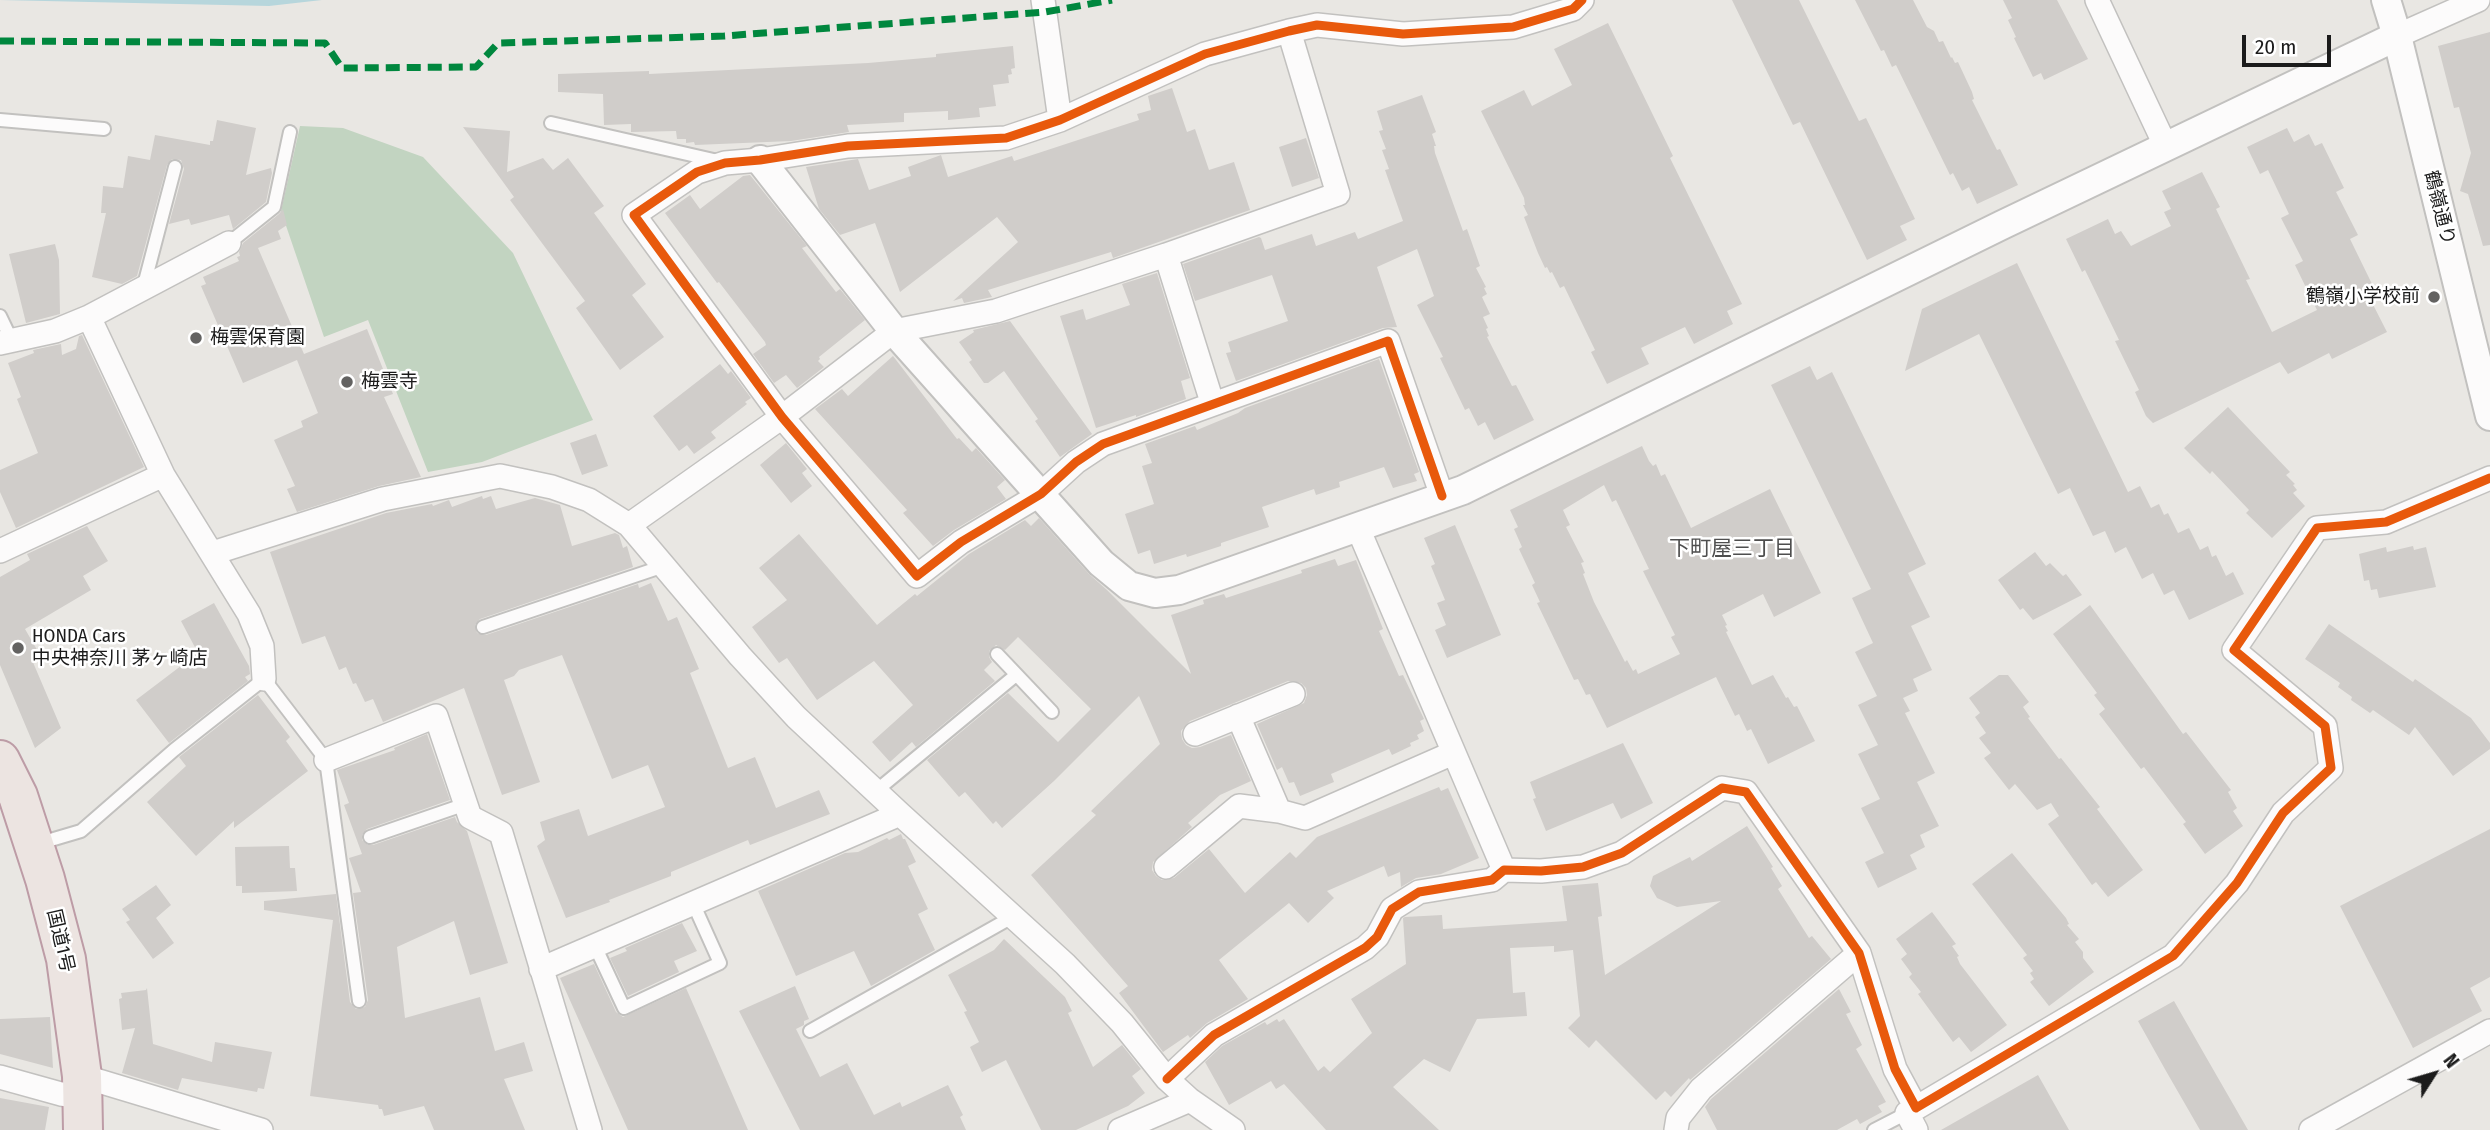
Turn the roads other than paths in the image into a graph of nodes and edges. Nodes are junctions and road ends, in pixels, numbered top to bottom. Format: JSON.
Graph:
{"nodes":[{"id":1,"x":1043,"y":0,"type":"edge"},
{"id":2,"x":1582,"y":0,"type":"edge"},
{"id":3,"x":2097,"y":0,"type":"edge"},
{"id":4,"x":2386,"y":0,"type":"edge"},
{"id":5,"x":2478,"y":0,"type":"edge"},
{"id":6,"x":1289,"y":31,"type":"junction"},
{"id":7,"x":2397,"y":37,"type":"junction"},
{"id":8,"x":0,"y":120,"type":"edge"},
{"id":9,"x":1060,"y":120,"type":"junction"},
{"id":10,"x":551,"y":123,"type":"dead end"},
{"id":11,"x":104,"y":129,"type":"dead end"},
{"id":12,"x":290,"y":132,"type":"dead end"},
{"id":13,"x":2166,"y":147,"type":"junction"},
{"id":14,"x":760,"y":160,"type":"junction"},
{"id":15,"x":725,"y":163,"type":"junction"},
{"id":16,"x":175,"y":167,"type":"dead end"},
{"id":17,"x":229,"y":243,"type":"joint"},
{"id":18,"x":1166,"y":255,"type":"junction"},
{"id":19,"x":143,"y":289,"type":"junction"},
{"id":20,"x":0,"y":316,"type":"edge"},
{"id":21,"x":89,"y":317,"type":"junction"},
{"id":22,"x":894,"y":331,"type":"junction"},
{"id":23,"x":6,"y":342,"type":"edge"},
{"id":24,"x":1212,"y":402,"type":"junction"},
{"id":25,"x":2490,"y":416,"type":"edge"},
{"id":26,"x":782,"y":417,"type":"junction"},
{"id":27,"x":163,"y":475,"type":"junction"},
{"id":28,"x":2490,"y":478,"type":"edge"},
{"id":29,"x":1041,"y":494,"type":"junction"},
{"id":30,"x":1442,"y":496,"type":"junction"},
{"id":31,"x":629,"y":525,"type":"junction"},
{"id":32,"x":1357,"y":526,"type":"junction"},
{"id":33,"x":0,"y":551,"type":"edge"},
{"id":34,"x":213,"y":553,"type":"junction"},
{"id":35,"x":664,"y":566,"type":"junction"},
{"id":36,"x":483,"y":628,"type":"dead end"},
{"id":37,"x":996,"y":654,"type":"dead end"},
{"id":38,"x":1016,"y":675,"type":"junction"},
{"id":39,"x":264,"y":679,"type":"junction"},
{"id":40,"x":1293,"y":694,"type":"dead end"},
{"id":41,"x":1052,"y":712,"type":"dead end"},
{"id":42,"x":1238,"y":716,"type":"junction"},
{"id":43,"x":1195,"y":734,"type":"dead end"},
{"id":44,"x":1453,"y":753,"type":"junction"},
{"id":45,"x":0,"y":760,"type":"edge"},
{"id":46,"x":326,"y":760,"type":"junction"},
{"id":47,"x":876,"y":791,"type":"junction"},
{"id":48,"x":466,"y":804,"type":"junction"},
{"id":49,"x":1279,"y":811,"type":"junction"},
{"id":50,"x":900,"y":814,"type":"junction"},
{"id":51,"x":370,"y":837,"type":"dead end"},
{"id":52,"x":34,"y":845,"type":"junction"},
{"id":53,"x":1166,"y":867,"type":"dead end"},
{"id":54,"x":1504,"y":870,"type":"junction"},
{"id":55,"x":693,"y":903,"type":"junction"},
{"id":56,"x":1014,"y":916,"type":"junction"},
{"id":57,"x":595,"y":946,"type":"junction"},
{"id":58,"x":1859,"y":953,"type":"junction"},
{"id":59,"x":541,"y":969,"type":"junction"},
{"id":60,"x":359,"y":1001,"type":"dead end"},
{"id":61,"x":810,"y":1031,"type":"dead end"},
{"id":62,"x":2490,"y":1031,"type":"edge"},
{"id":63,"x":0,"y":1077,"type":"edge"},
{"id":64,"x":1167,"y":1079,"type":"junction"},
{"id":65,"x":1190,"y":1100,"type":"junction"},
{"id":66,"x":83,"y":1101,"type":"edge"},
{"id":67,"x":1913,"y":1117,"type":"edge"},
{"id":68,"x":261,"y":1130,"type":"edge"},
{"id":69,"x":590,"y":1130,"type":"edge"},
{"id":70,"x":1120,"y":1130,"type":"edge"},
{"id":71,"x":1233,"y":1130,"type":"edge"},
{"id":72,"x":1676,"y":1130,"type":"edge"},
{"id":73,"x":1874,"y":1130,"type":"edge"},
{"id":74,"x":2311,"y":1130,"type":"edge"}],
"edges":[{"from":1,"to":9,"type":"street"},
{"from":2,"to":6,"type":"street"},
{"from":3,"to":13,"type":"street"},
{"from":4,"to":7,"type":"street","name":"鶴嶺通り"},
{"from":5,"to":7,"type":"street"},
{"from":6,"to":9,"type":"street"},
{"from":6,"to":18,"type":"street"},
{"from":7,"to":13,"type":"street"},
{"from":7,"to":25,"type":"street","name":"鶴嶺通り"},
{"from":8,"to":11,"type":"lane"},
{"from":9,"to":14,"type":"street"},
{"from":10,"to":15,"type":"lane"},
{"from":12,"to":17,"type":"lane"},
{"from":13,"to":30,"type":"street"},
{"from":14,"to":15,"type":"street"},
{"from":14,"to":22,"type":"street"},
{"from":15,"to":26,"type":"street"},
{"from":16,"to":19,"type":"lane"},
{"from":17,"to":19,"type":"street"},
{"from":18,"to":22,"type":"street"},
{"from":18,"to":24,"type":"street"},
{"from":19,"to":21,"type":"street"},
{"from":20,"to":23,"type":"lane"},
{"from":21,"to":23,"type":"street"},
{"from":21,"to":27,"type":"street"},
{"from":22,"to":26,"type":"street"},
{"from":22,"to":29,"type":"street"},
{"from":24,"to":29,"type":"street"},
{"from":24,"to":30,"type":"street"},
{"from":26,"to":29,"type":"street"},
{"from":26,"to":31,"type":"street"},
{"from":27,"to":33,"type":"street"},
{"from":27,"to":34,"type":"street"},
{"from":28,"to":67,"type":"street"},
{"from":29,"to":32,"type":"street"},
{"from":30,"to":32,"type":"street"},
{"from":31,"to":34,"type":"street"},
{"from":31,"to":35,"type":"street"},
{"from":32,"to":44,"type":"street"},
{"from":34,"to":39,"type":"street"},
{"from":35,"to":36,"type":"lane"},
{"from":35,"to":47,"type":"street"},
{"from":37,"to":38,"type":"lane"},
{"from":38,"to":41,"type":"lane"},
{"from":38,"to":47,"type":"lane"},
{"from":39,"to":46,"type":"lane"},
{"from":39,"to":52,"type":"lane"},
{"from":40,"to":42,"type":"street"},
{"from":42,"to":43,"type":"street"},
{"from":42,"to":49,"type":"street"},
{"from":44,"to":49,"type":"street"},
{"from":44,"to":54,"type":"street"},
{"from":45,"to":52,"type":"highway","name":"国道1号"},
{"from":46,"to":48,"type":"street"},
{"from":46,"to":60,"type":"lane"},
{"from":47,"to":50,"type":"street"},
{"from":48,"to":51,"type":"lane"},
{"from":48,"to":59,"type":"street"},
{"from":49,"to":53,"type":"street"},
{"from":50,"to":55,"type":"street"},
{"from":50,"to":56,"type":"street"},
{"from":52,"to":66,"type":"highway","name":"国道1号"},
{"from":54,"to":58,"type":"street"},
{"from":54,"to":64,"type":"street"},
{"from":55,"to":57,"type":"street"},
{"from":55,"to":57,"type":"lane"},
{"from":56,"to":61,"type":"lane"},
{"from":56,"to":64,"type":"street"},
{"from":57,"to":59,"type":"street"},
{"from":58,"to":67,"type":"street"},
{"from":58,"to":72,"type":"street"},
{"from":59,"to":69,"type":"street"},
{"from":62,"to":74,"type":"street"},
{"from":63,"to":66,"type":"street"},
{"from":64,"to":65,"type":"street"},
{"from":65,"to":70,"type":"street"},
{"from":65,"to":71,"type":"street"},
{"from":66,"to":68,"type":"street"},
{"from":67,"to":73,"type":"lane"}]}
